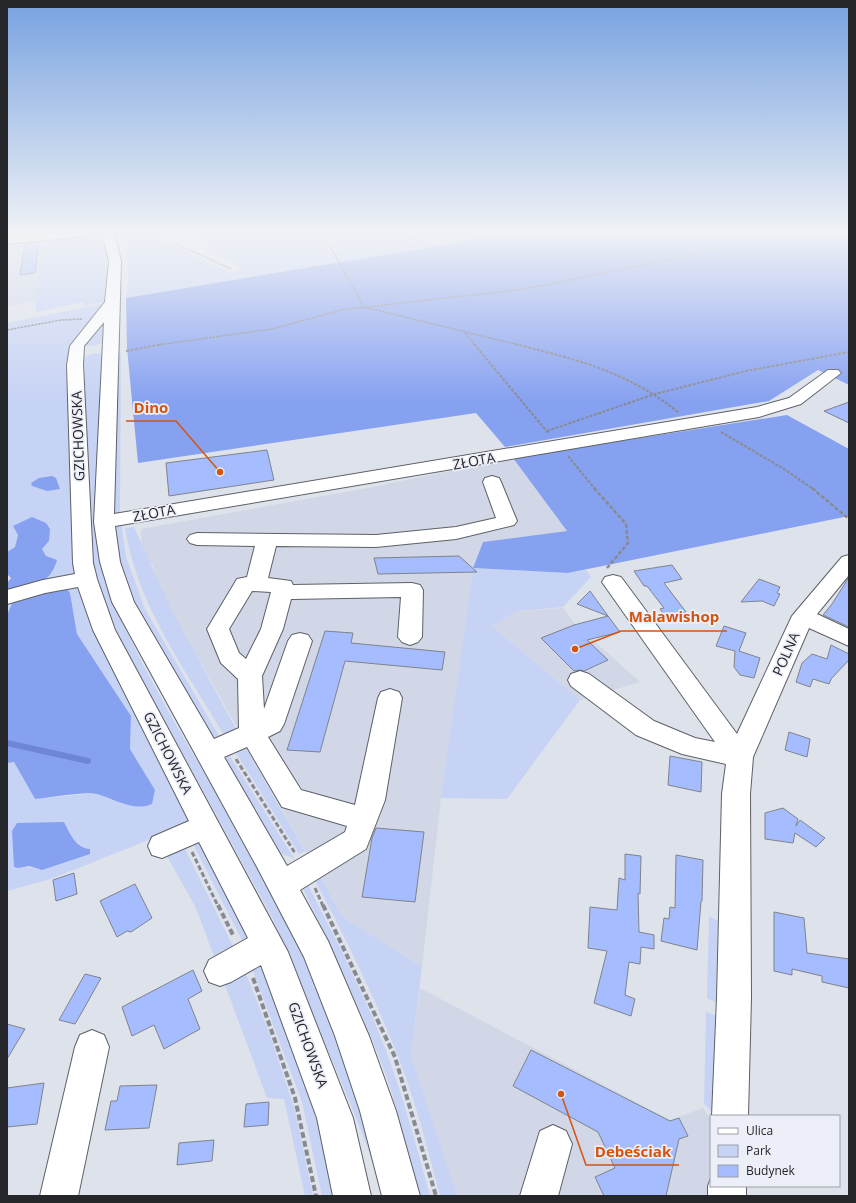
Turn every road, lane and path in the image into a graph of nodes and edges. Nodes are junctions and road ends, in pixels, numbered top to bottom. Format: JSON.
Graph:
{"nodes":[{"id":1,"x":109,"y":288,"type":"edge"},
{"id":2,"x":354,"y":288,"type":"edge"},
{"id":3,"x":526,"y":288,"type":"edge"},
{"id":4,"x":364,"y":307,"type":"junction"},
{"id":5,"x":104,"y":311,"type":"junction"},
{"id":6,"x":7,"y":330,"type":"edge"},
{"id":7,"x":96,"y":351,"type":"junction"},
{"id":8,"x":849,"y":352,"type":"edge"},
{"id":9,"x":833,"y":373,"type":"dead end"},
{"id":10,"x":654,"y":394,"type":"junction"},
{"id":11,"x":698,"y":422,"type":"junction"},
{"id":12,"x":547,"y":431,"type":"dead end"},
{"id":13,"x":492,"y":482,"type":"dead end"},
{"id":14,"x":849,"y":520,"type":"edge"},
{"id":15,"x":104,"y":522,"type":"junction"},
{"id":16,"x":197,"y":539,"type":"dead end"},
{"id":17,"x":267,"y":540,"type":"junction"},
{"id":18,"x":849,"y":561,"type":"edge"},
{"id":19,"x":86,"y":579,"type":"junction"},
{"id":20,"x":613,"y":582,"type":"dead end"},
{"id":21,"x":256,"y":585,"type":"junction"},
{"id":22,"x":282,"y":592,"type":"junction"},
{"id":23,"x":7,"y":597,"type":"edge"},
{"id":24,"x":803,"y":616,"type":"junction"},
{"id":25,"x":410,"y":637,"type":"dead end"},
{"id":26,"x":849,"y":638,"type":"edge"},
{"id":27,"x":300,"y":641,"type":"dead end"},
{"id":28,"x":250,"y":676,"type":"junction"},
{"id":29,"x":580,"y":680,"type":"dead end"},
{"id":30,"x":390,"y":698,"type":"dead end"},
{"id":31,"x":252,"y":733,"type":"junction"},
{"id":32,"x":207,"y":754,"type":"junction"},
{"id":33,"x":740,"y":757,"type":"junction"},
{"id":34,"x":364,"y":819,"type":"junction"},
{"id":35,"x":184,"y":836,"type":"junction"},
{"id":36,"x":282,"y":885,"type":"junction"},
{"id":37,"x":244,"y":958,"type":"junction"},
{"id":38,"x":92,"y":1047,"type":"dead end"},
{"id":39,"x":730,"y":1115,"type":"edge"},
{"id":40,"x":553,"y":1144,"type":"dead end"},
{"id":41,"x":59,"y":1196,"type":"edge"},
{"id":42,"x":316,"y":1196,"type":"edge"},
{"id":43,"x":352,"y":1196,"type":"edge"},
{"id":44,"x":401,"y":1196,"type":"edge"},
{"id":45,"x":539,"y":1196,"type":"edge"}],
"edges":[{"from":1,"to":5,"type":"street","name":"GZICHOWSKA"},
{"from":2,"to":4,"type":"path"},
{"from":3,"to":4,"type":"path"},
{"from":4,"to":7,"type":"path"},
{"from":4,"to":10,"type":"path"},
{"from":5,"to":6,"type":"path"},
{"from":5,"to":7,"type":"street","name":"GZICHOWSKA"},
{"from":5,"to":7,"type":"street","name":"GZICHOWSKA"},
{"from":7,"to":15,"type":"street","name":"GZICHOWSKA"},
{"from":7,"to":19,"type":"street","name":"GZICHOWSKA"},
{"from":8,"to":10,"type":"path"},
{"from":9,"to":11,"type":"street","name":"ZŁOTA"},
{"from":10,"to":11,"type":"path"},
{"from":10,"to":12,"type":"path"},
{"from":11,"to":14,"type":"path"},
{"from":11,"to":15,"type":"street","name":"ZŁOTA"},
{"from":13,"to":17,"type":"street"},
{"from":15,"to":32,"type":"street","name":"GZICHOWSKA"},
{"from":16,"to":17,"type":"street"},
{"from":17,"to":21,"type":"street"},
{"from":18,"to":24,"type":"street","name":"POLNA"},
{"from":19,"to":23,"type":"street"},
{"from":19,"to":35,"type":"street","name":"GZICHOWSKA"},
{"from":20,"to":33,"type":"street"},
{"from":21,"to":22,"type":"street"},
{"from":21,"to":28,"type":"street"},
{"from":22,"to":25,"type":"street"},
{"from":22,"to":28,"type":"street"},
{"from":24,"to":26,"type":"street"},
{"from":24,"to":33,"type":"street","name":"POLNA"},
{"from":27,"to":31,"type":"street"},
{"from":28,"to":31,"type":"street"},
{"from":29,"to":33,"type":"street"},
{"from":30,"to":34,"type":"street"},
{"from":31,"to":32,"type":"street"},
{"from":31,"to":34,"type":"street"},
{"from":32,"to":36,"type":"street","name":"GZICHOWSKA"},
{"from":33,"to":39,"type":"street","name":"POLNA"},
{"from":34,"to":36,"type":"street"},
{"from":35,"to":37,"type":"street","name":"GZICHOWSKA"},
{"from":35,"to":37,"type":"path"},
{"from":36,"to":44,"type":"street","name":"GZICHOWSKA"},
{"from":37,"to":42,"type":"path"},
{"from":37,"to":43,"type":"street","name":"GZICHOWSKA"},
{"from":38,"to":41,"type":"street"},
{"from":40,"to":45,"type":"street"}]}
